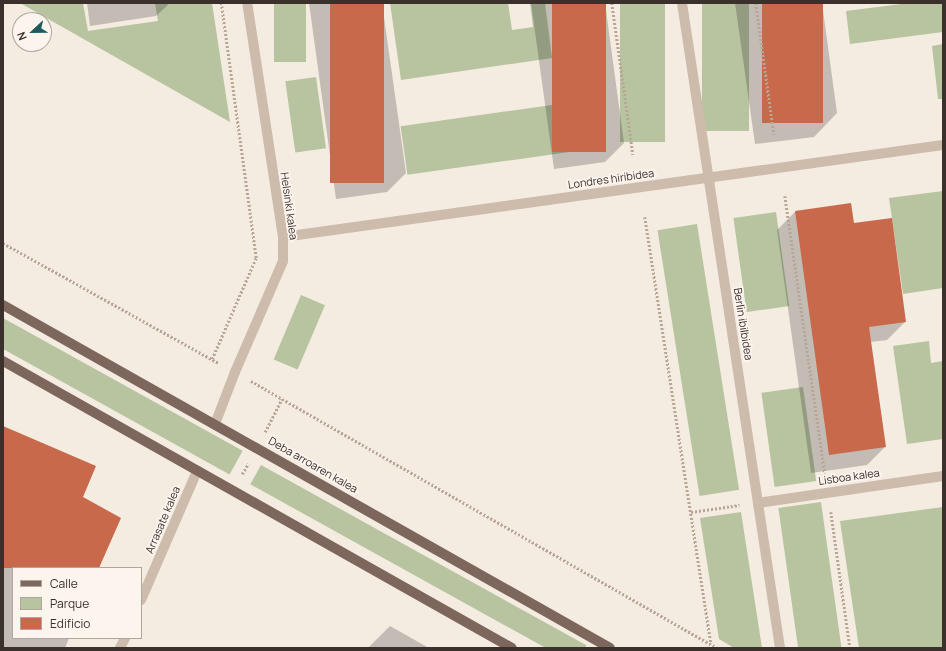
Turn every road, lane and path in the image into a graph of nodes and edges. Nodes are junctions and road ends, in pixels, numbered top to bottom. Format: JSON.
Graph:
{"nodes":[{"id":1,"x":220,"y":3,"type":"edge"},
{"id":2,"x":247,"y":3,"type":"edge"},
{"id":3,"x":612,"y":3,"type":"edge"},
{"id":4,"x":682,"y":3,"type":"edge"},
{"id":5,"x":756,"y":3,"type":"edge"},
{"id":6,"x":774,"y":135,"type":"dead end"},
{"id":7,"x":943,"y":145,"type":"edge"},
{"id":8,"x":633,"y":155,"type":"dead end"},
{"id":9,"x":709,"y":178,"type":"junction"},
{"id":10,"x":785,"y":196,"type":"dead end"},
{"id":11,"x":645,"y":217,"type":"dead end"},
{"id":12,"x":283,"y":237,"type":"junction"},
{"id":13,"x":3,"y":243,"type":"edge"},
{"id":14,"x":3,"y":305,"type":"edge"},
{"id":15,"x":212,"y":359,"type":"junction"},
{"id":16,"x":3,"y":361,"type":"edge"},
{"id":17,"x":235,"y":372,"type":"junction"},
{"id":18,"x":215,"y":424,"type":"junction"},
{"id":19,"x":197,"y":471,"type":"junction"},
{"id":20,"x":943,"y":476,"type":"edge"},
{"id":21,"x":828,"y":492,"type":"junction"},
{"id":22,"x":758,"y":503,"type":"junction"},
{"id":23,"x":691,"y":512,"type":"junction"},
{"id":24,"x":142,"y":598,"type":"edge"},
{"id":25,"x":124,"y":639,"type":"edge"},
{"id":26,"x":711,"y":644,"type":"junction"},
{"id":27,"x":120,"y":648,"type":"edge"},
{"id":28,"x":512,"y":648,"type":"edge"},
{"id":29,"x":610,"y":648,"type":"edge"},
{"id":30,"x":718,"y":648,"type":"edge"},
{"id":31,"x":780,"y":648,"type":"edge"},
{"id":32,"x":850,"y":648,"type":"edge"}],
"edges":[{"from":1,"to":15,"type":"path"},
{"from":2,"to":12,"type":"street","name":"Helsinki kalea"},
{"from":3,"to":8,"type":"path"},
{"from":4,"to":9,"type":"street","name":"Berlin ibilbidea"},
{"from":5,"to":6,"type":"path"},
{"from":7,"to":9,"type":"street","name":"Londres hiribidea"},
{"from":9,"to":12,"type":"street","name":"Londres hiribidea"},
{"from":9,"to":22,"type":"street","name":"Berlin ibilbidea"},
{"from":10,"to":21,"type":"path"},
{"from":11,"to":23,"type":"path"},
{"from":12,"to":17,"type":"street","name":"Helsinki kalea"},
{"from":13,"to":15,"type":"path"},
{"from":14,"to":18,"type":"main road","name":"Deba arroaren kalea"},
{"from":15,"to":17,"type":"path"},
{"from":16,"to":19,"type":"main road"},
{"from":17,"to":18,"type":"street","name":"Helsinki kalea"},
{"from":17,"to":26,"type":"path"},
{"from":18,"to":29,"type":"main road","name":"Deba arroaren kalea"},
{"from":19,"to":24,"type":"street","name":"Arrasate kalea"},
{"from":19,"to":28,"type":"main road"},
{"from":20,"to":21,"type":"street","name":"Lisboa kalea"},
{"from":21,"to":22,"type":"street","name":"Lisboa kalea"},
{"from":21,"to":32,"type":"path"},
{"from":22,"to":23,"type":"path"},
{"from":22,"to":31,"type":"street","name":"Berlin ibilbidea"},
{"from":23,"to":26,"type":"path"},
{"from":25,"to":27,"type":"street"},
{"from":26,"to":30,"type":"path"}]}
